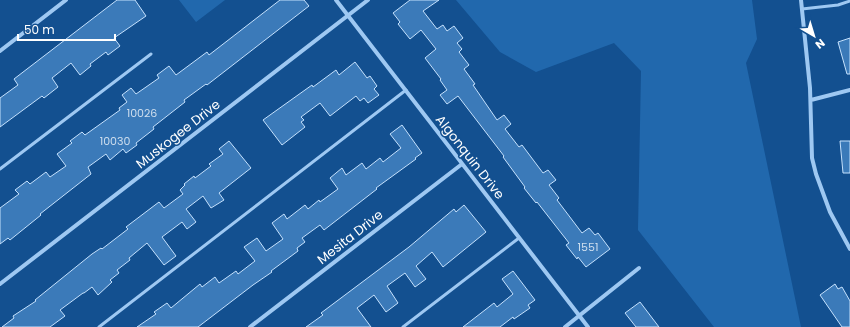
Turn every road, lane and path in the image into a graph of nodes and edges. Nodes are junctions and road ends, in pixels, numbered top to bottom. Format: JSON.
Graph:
{"nodes":[{"id":1,"x":66,"y":0,"type":"edge"},
{"id":2,"x":336,"y":0,"type":"edge"},
{"id":3,"x":368,"y":0,"type":"edge"},
{"id":4,"x":801,"y":0,"type":"edge"},
{"id":5,"x":850,"y":1,"type":"edge"},
{"id":6,"x":802,"y":9,"type":"junction"},
{"id":7,"x":349,"y":15,"type":"junction"},
{"id":8,"x":0,"y":51,"type":"edge"},
{"id":9,"x":150,"y":54,"type":"dead end"},
{"id":10,"x":406,"y":90,"type":"junction"},
{"id":11,"x":850,"y":90,"type":"edge"},
{"id":12,"x":811,"y":100,"type":"junction"},
{"id":13,"x":462,"y":164,"type":"junction"},
{"id":14,"x":0,"y":169,"type":"edge"},
{"id":15,"x":519,"y":238,"type":"junction"},
{"id":16,"x":850,"y":249,"type":"edge"},
{"id":17,"x":639,"y":268,"type":"dead end"},
{"id":18,"x":0,"y":284,"type":"edge"},
{"id":19,"x":580,"y":315,"type":"junction"},
{"id":20,"x":98,"y":327,"type":"edge"},
{"id":21,"x":250,"y":327,"type":"edge"},
{"id":22,"x":403,"y":327,"type":"edge"},
{"id":23,"x":565,"y":327,"type":"edge"},
{"id":24,"x":588,"y":327,"type":"edge"}],
"edges":[{"from":1,"to":8,"type":"street"},
{"from":2,"to":7,"type":"street","name":"Algonquin Drive"},
{"from":3,"to":7,"type":"street","name":"Muskogee Drive"},
{"from":4,"to":6,"type":"street"},
{"from":5,"to":6,"type":"lane"},
{"from":6,"to":12,"type":"street"},
{"from":7,"to":10,"type":"street","name":"Algonquin Drive"},
{"from":7,"to":18,"type":"street","name":"Muskogee Drive"},
{"from":9,"to":14,"type":"lane"},
{"from":10,"to":13,"type":"street","name":"Algonquin Drive"},
{"from":10,"to":20,"type":"lane"},
{"from":11,"to":12,"type":"street"},
{"from":12,"to":16,"type":"street"},
{"from":13,"to":15,"type":"street","name":"Algonquin Drive"},
{"from":13,"to":21,"type":"street","name":"Mesita Drive"},
{"from":15,"to":19,"type":"street","name":"Algonquin Drive"},
{"from":15,"to":22,"type":"lane"},
{"from":17,"to":19,"type":"street"},
{"from":19,"to":23,"type":"street"},
{"from":19,"to":24,"type":"street","name":"Algonquin Drive"}]}
